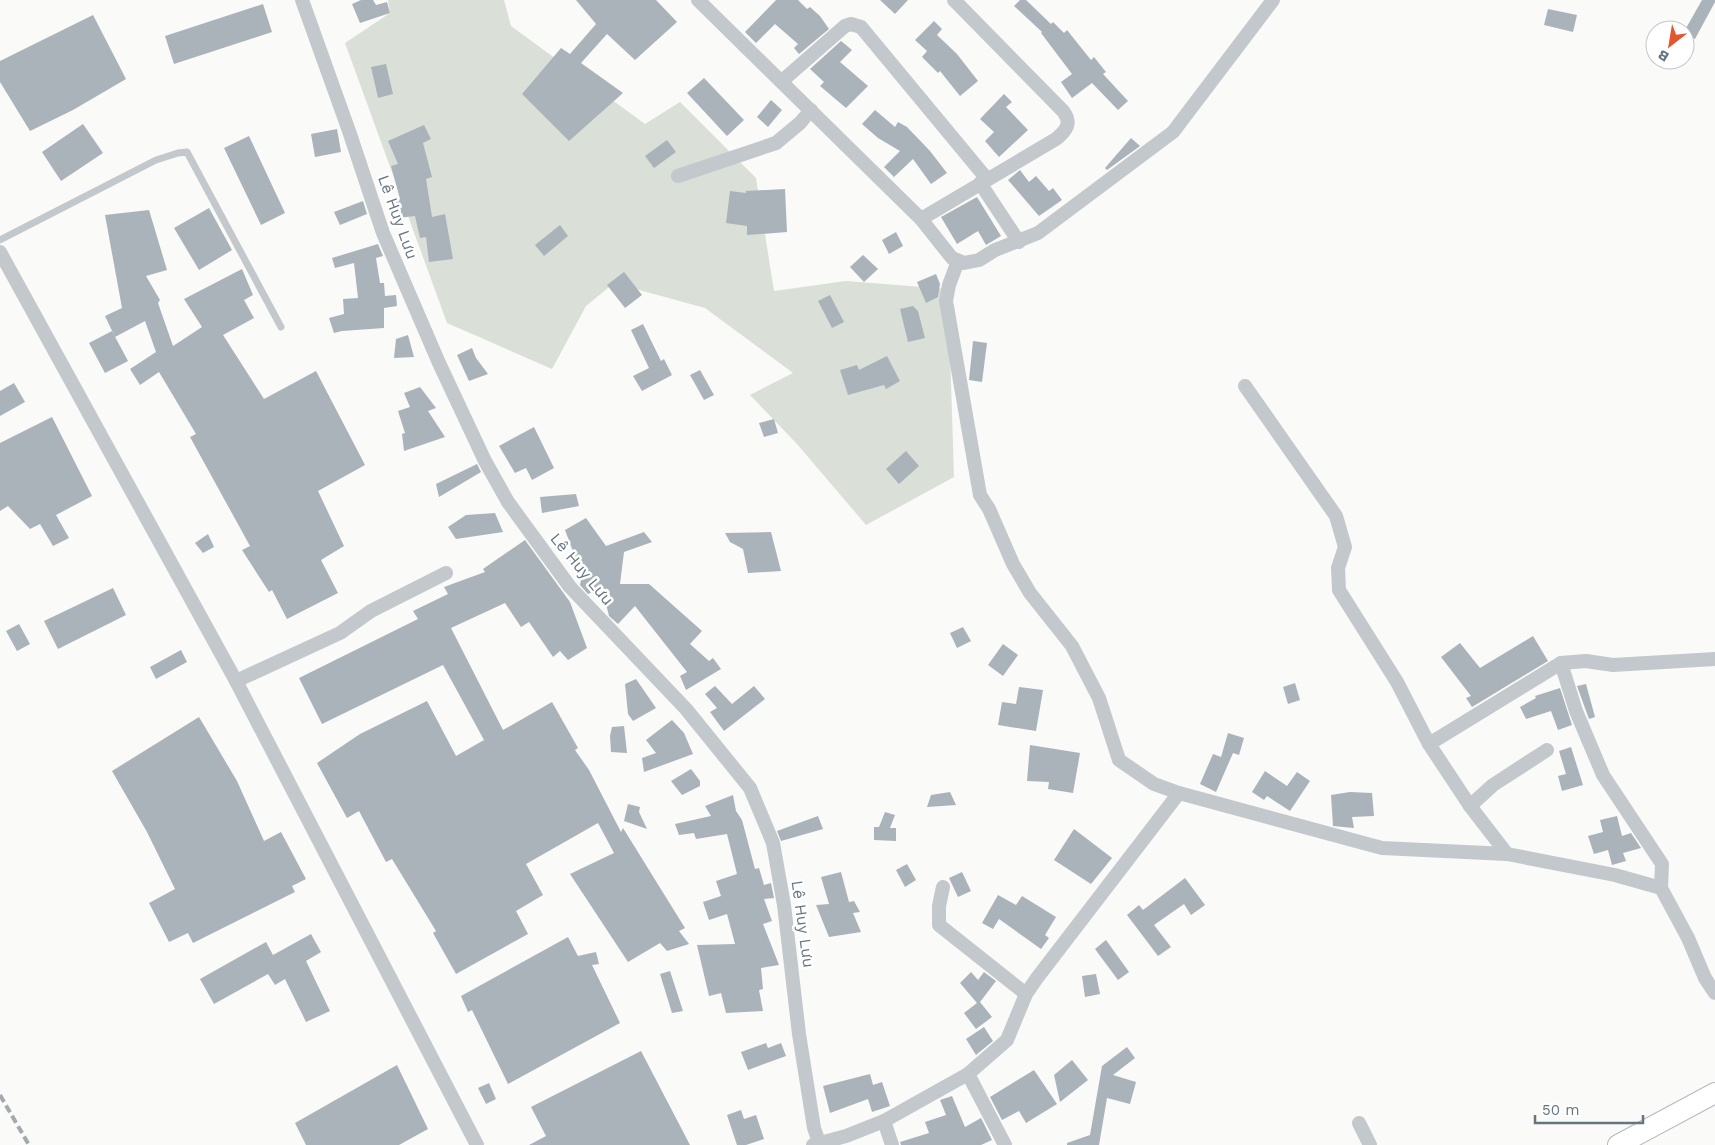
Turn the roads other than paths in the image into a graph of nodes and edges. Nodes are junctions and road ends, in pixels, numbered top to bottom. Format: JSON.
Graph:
{"nodes":[{"id":1,"x":302,"y":0,"type":"edge"},
{"id":2,"x":698,"y":0,"type":"edge"},
{"id":3,"x":954,"y":0,"type":"edge"},
{"id":4,"x":1273,"y":0,"type":"edge"},
{"id":5,"x":782,"y":81,"type":"junction"},
{"id":6,"x":811,"y":110,"type":"junction"},
{"id":7,"x":678,"y":176,"type":"dead end"},
{"id":8,"x":984,"y":181,"type":"junction"},
{"id":9,"x":921,"y":219,"type":"junction"},
{"id":10,"x":0,"y":240,"type":"edge"},
{"id":11,"x":1019,"y":242,"type":"junction"},
{"id":12,"x":0,"y":252,"type":"edge"},
{"id":13,"x":958,"y":261,"type":"junction"},
{"id":14,"x":281,"y":327,"type":"dead end"},
{"id":15,"x":1246,"y":386,"type":"dead end"},
{"id":16,"x":446,"y":573,"type":"dead end"},
{"id":17,"x":1715,"y":659,"type":"edge"},
{"id":18,"x":1561,"y":663,"type":"junction"},
{"id":19,"x":236,"y":681,"type":"junction"},
{"id":20,"x":1429,"y":744,"type":"junction"},
{"id":21,"x":1547,"y":750,"type":"dead end"},
{"id":22,"x":1179,"y":793,"type":"junction"},
{"id":23,"x":1470,"y":806,"type":"junction"},
{"id":24,"x":1507,"y":854,"type":"junction"},
{"id":25,"x":943,"y":887,"type":"dead end"},
{"id":26,"x":1661,"y":888,"type":"junction"},
{"id":27,"x":1715,"y":993,"type":"edge"},
{"id":28,"x":1026,"y":994,"type":"junction"},
{"id":29,"x":968,"y":1074,"type":"junction"},
{"id":30,"x":1715,"y":1093,"type":"edge"},
{"id":31,"x":884,"y":1122,"type":"junction"},
{"id":32,"x":1358,"y":1123,"type":"dead end"},
{"id":33,"x":817,"y":1144,"type":"edge"},
{"id":34,"x":477,"y":1145,"type":"edge"},
{"id":35,"x":892,"y":1145,"type":"edge"},
{"id":36,"x":1005,"y":1145,"type":"edge"},
{"id":37,"x":1370,"y":1145,"type":"edge"},
{"id":38,"x":1618,"y":1145,"type":"edge"}],
"edges":[{"from":1,"to":33,"type":"street","name":"Lê Huy Lưu"},
{"from":2,"to":5,"type":"street"},
{"from":3,"to":8,"type":"street"},
{"from":4,"to":11,"type":"street"},
{"from":5,"to":6,"type":"street"},
{"from":5,"to":8,"type":"street"},
{"from":6,"to":7,"type":"street"},
{"from":6,"to":9,"type":"street"},
{"from":8,"to":9,"type":"street"},
{"from":8,"to":11,"type":"street"},
{"from":9,"to":13,"type":"street"},
{"from":10,"to":14,"type":"lane"},
{"from":11,"to":13,"type":"street"},
{"from":12,"to":19,"type":"street"},
{"from":13,"to":22,"type":"street"},
{"from":15,"to":20,"type":"street"},
{"from":16,"to":19,"type":"street"},
{"from":17,"to":18,"type":"street"},
{"from":18,"to":20,"type":"street"},
{"from":18,"to":26,"type":"street"},
{"from":19,"to":34,"type":"street"},
{"from":20,"to":23,"type":"street"},
{"from":21,"to":23,"type":"street"},
{"from":22,"to":24,"type":"street"},
{"from":22,"to":28,"type":"street"},
{"from":23,"to":24,"type":"street"},
{"from":24,"to":26,"type":"street"},
{"from":25,"to":28,"type":"street"},
{"from":26,"to":27,"type":"street"},
{"from":28,"to":29,"type":"street"},
{"from":29,"to":31,"type":"street"},
{"from":29,"to":36,"type":"street"},
{"from":30,"to":38,"type":"main road"},
{"from":31,"to":33,"type":"street"},
{"from":31,"to":35,"type":"street"},
{"from":32,"to":37,"type":"street"}]}
